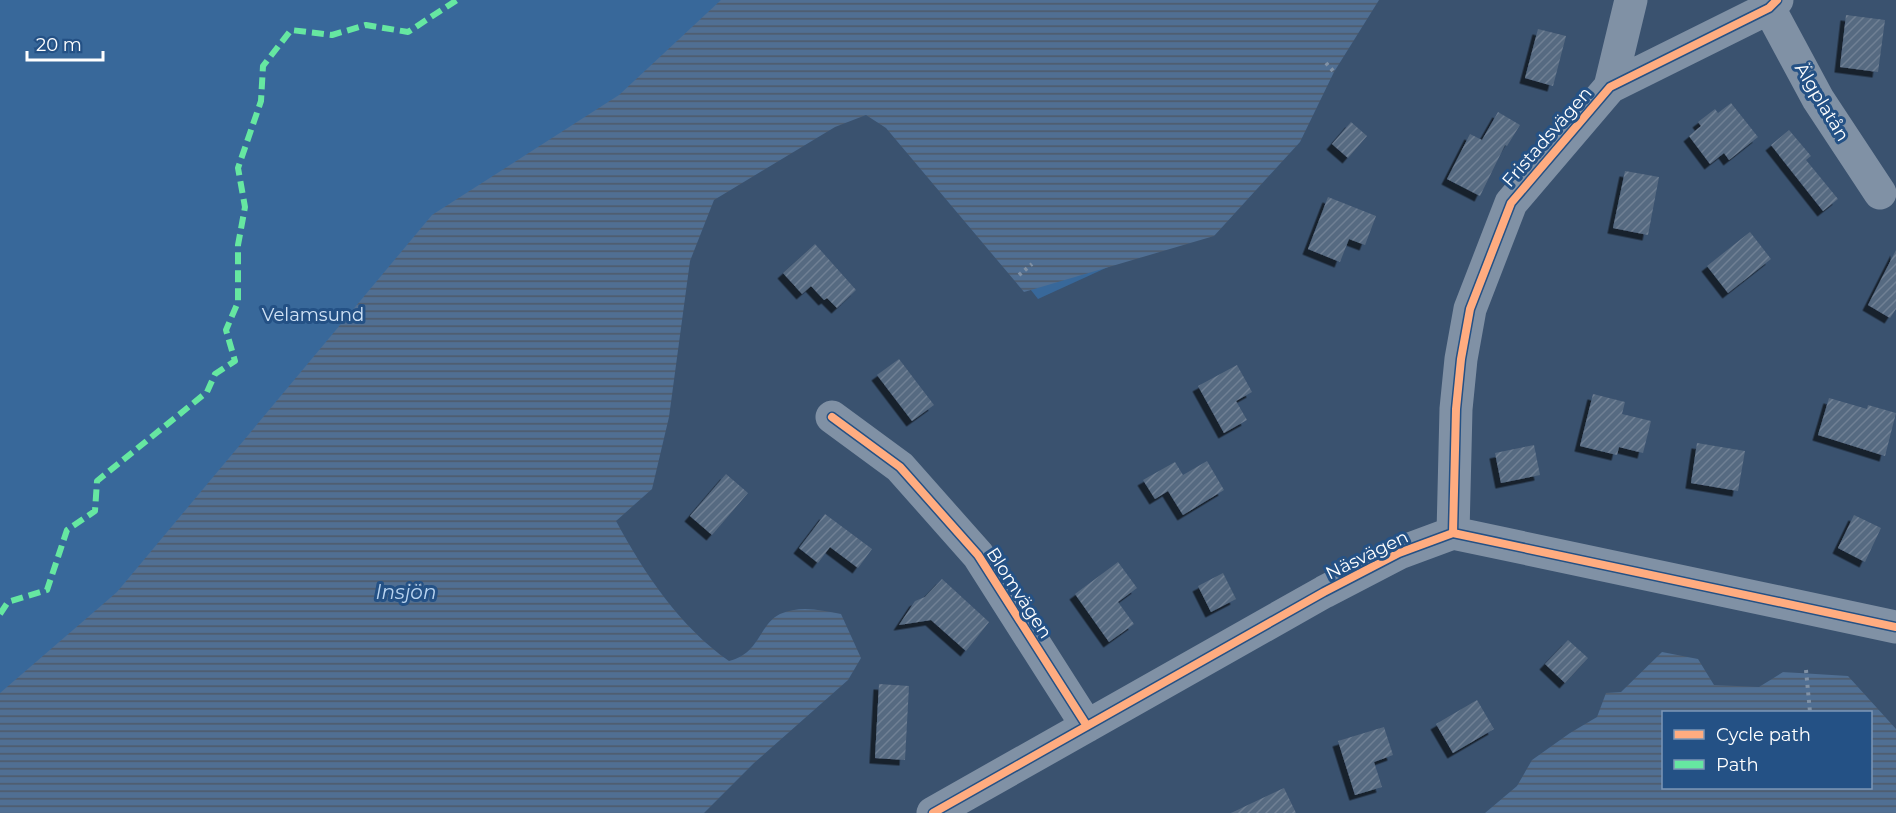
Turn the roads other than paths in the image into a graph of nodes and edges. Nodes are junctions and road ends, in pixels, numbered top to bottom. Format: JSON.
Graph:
{"nodes":[{"id":1,"x":1631,"y":0,"type":"edge"},
{"id":2,"x":1773,"y":4,"type":"edge"},
{"id":3,"x":1610,"y":87,"type":"junction"},
{"id":4,"x":1880,"y":193,"type":"dead end"},
{"id":5,"x":832,"y":417,"type":"dead end"},
{"id":6,"x":1453,"y":533,"type":"junction"},
{"id":7,"x":1896,"y":627,"type":"edge"},
{"id":8,"x":1086,"y":726,"type":"junction"},
{"id":9,"x":933,"y":813,"type":"edge"}],
"edges":[{"from":1,"to":3,"type":"street"},
{"from":2,"to":3,"type":"street","name":"Fristadsvägen"},
{"from":2,"to":4,"type":"street","name":"Älgplatån"},
{"from":3,"to":6,"type":"street","name":"Fristadsvägen"},
{"from":5,"to":8,"type":"street","name":"Blomvägen"},
{"from":6,"to":7,"type":"street"},
{"from":6,"to":8,"type":"street","name":"Näsvägen"},
{"from":8,"to":9,"type":"street","name":"Näsvägen"}]}
